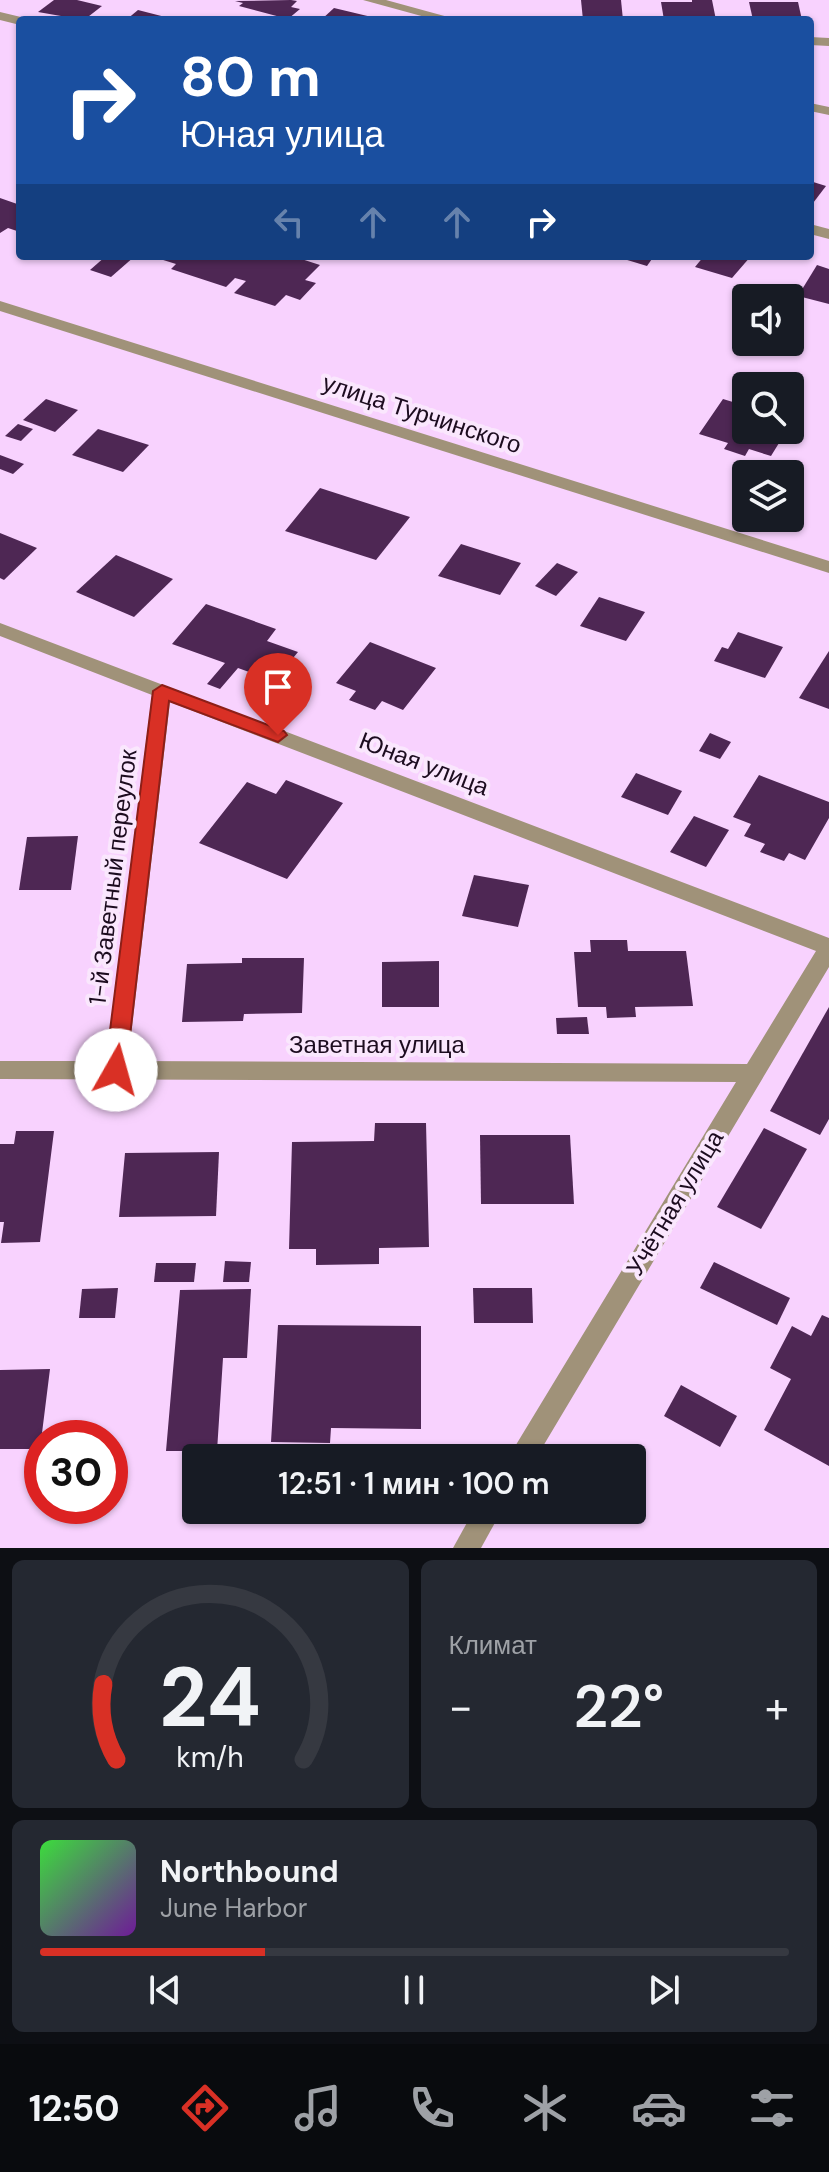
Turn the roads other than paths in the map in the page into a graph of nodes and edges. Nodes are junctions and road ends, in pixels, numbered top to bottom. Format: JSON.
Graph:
{"nodes":[{"id":1,"x":370,"y":0,"type":"edge"},
{"id":2,"x":436,"y":16,"type":"edge"},
{"id":3,"x":0,"y":306,"type":"edge"},
{"id":4,"x":829,"y":567,"type":"edge"},
{"id":5,"x":0,"y":629,"type":"edge"},
{"id":6,"x":162,"y":691,"type":"junction"},
{"id":7,"x":829,"y":947,"type":"edge"},
{"id":8,"x":0,"y":1070,"type":"edge"},
{"id":9,"x":116,"y":1070,"type":"junction"},
{"id":10,"x":753,"y":1073,"type":"junction"},
{"id":11,"x":529,"y":1444,"type":"edge"},
{"id":12,"x":481,"y":1524,"type":"edge"},
{"id":13,"x":466,"y":1548,"type":"edge"}],
"edges":[{"from":1,"to":2,"type":"street"},
{"from":3,"to":4,"type":"street","name":"улица Турчинского"},
{"from":5,"to":6,"type":"street","name":"Юная улица"},
{"from":6,"to":7,"type":"street","name":"Юная улица"},
{"from":6,"to":9,"type":"street","name":"1-й Заветный переулок"},
{"from":7,"to":10,"type":"street","name":"Учётная улица"},
{"from":8,"to":9,"type":"street","name":"Заветная улица"},
{"from":9,"to":10,"type":"street","name":"Заветная улица"},
{"from":10,"to":11,"type":"street","name":"Учётная улица"},
{"from":12,"to":13,"type":"street"}]}
